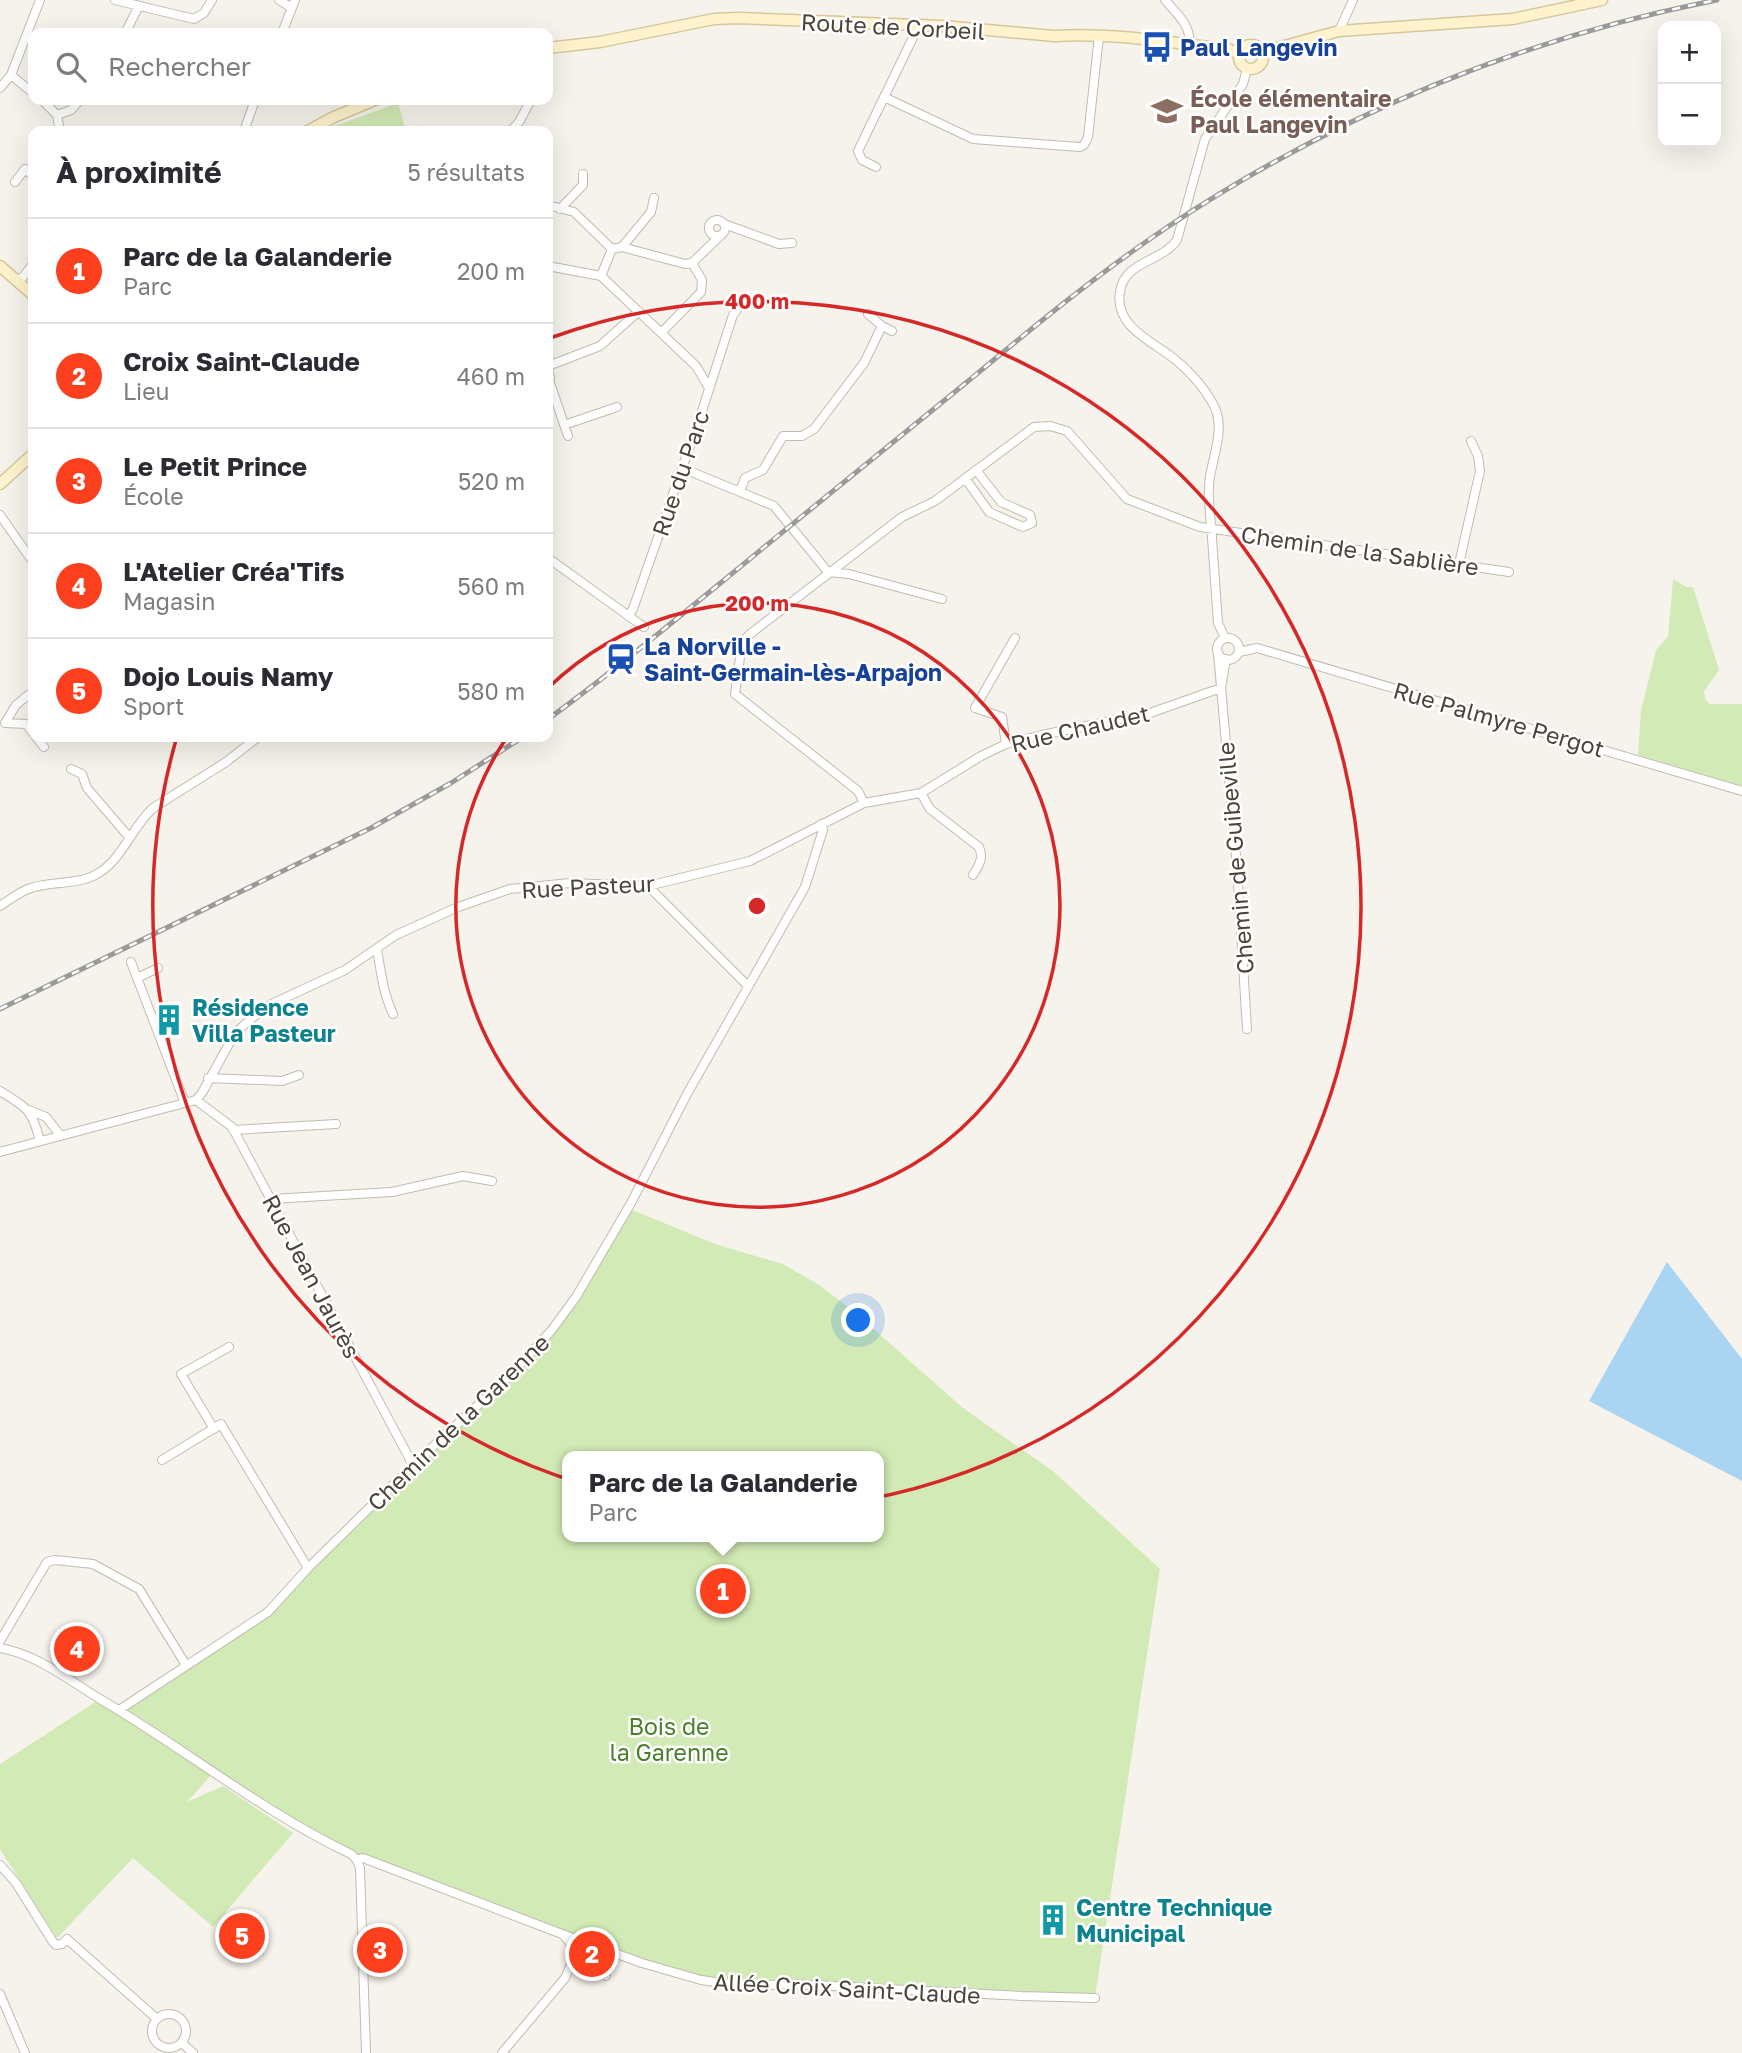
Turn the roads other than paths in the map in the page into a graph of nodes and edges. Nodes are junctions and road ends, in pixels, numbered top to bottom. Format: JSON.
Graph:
{"nodes":[{"id":1,"x":40,"y":0,"type":"edge"},
{"id":2,"x":115,"y":0,"type":"edge"},
{"id":3,"x":212,"y":0,"type":"edge"},
{"id":4,"x":279,"y":0,"type":"edge"},
{"id":5,"x":1165,"y":0,"type":"edge"},
{"id":6,"x":1353,"y":0,"type":"edge"},
{"id":7,"x":1602,"y":0,"type":"edge"},
{"id":8,"x":294,"y":4,"type":"edge"},
{"id":9,"x":159,"y":5,"type":"edge"},
{"id":10,"x":139,"y":6,"type":"junction"},
{"id":11,"x":919,"y":25,"type":"junction"},
{"id":12,"x":29,"y":28,"type":"edge"},
{"id":13,"x":128,"y":28,"type":"edge"},
{"id":14,"x":284,"y":28,"type":"edge"},
{"id":15,"x":28,"y":30,"type":"edge"},
{"id":16,"x":1339,"y":31,"type":"junction"},
{"id":17,"x":1099,"y":36,"type":"junction"},
{"id":18,"x":1189,"y":45,"type":"junction"},
{"id":19,"x":553,"y":47,"type":"edge"},
{"id":20,"x":1263,"y":52,"type":"junction"},
{"id":21,"x":1240,"y":54,"type":"junction"},
{"id":22,"x":1247,"y":69,"type":"junction"},
{"id":23,"x":11,"y":75,"type":"junction"},
{"id":24,"x":0,"y":88,"type":"edge"},
{"id":25,"x":28,"y":89,"type":"edge"},
{"id":26,"x":884,"y":97,"type":"junction"},
{"id":27,"x":47,"y":105,"type":"edge"},
{"id":28,"x":76,"y":105,"type":"edge"},
{"id":29,"x":253,"y":105,"type":"edge"},
{"id":30,"x":363,"y":105,"type":"edge"},
{"id":31,"x":528,"y":105,"type":"edge"},
{"id":32,"x":249,"y":114,"type":"junction"},
{"id":33,"x":57,"y":115,"type":"junction"},
{"id":34,"x":59,"y":126,"type":"edge"},
{"id":35,"x":245,"y":126,"type":"edge"},
{"id":36,"x":250,"y":126,"type":"edge"},
{"id":37,"x":317,"y":126,"type":"edge"},
{"id":38,"x":515,"y":126,"type":"edge"},
{"id":39,"x":876,"y":167,"type":"dead end"},
{"id":40,"x":28,"y":172,"type":"edge"},
{"id":41,"x":583,"y":174,"type":"dead end"},
{"id":42,"x":15,"y":181,"type":"dead end"},
{"id":43,"x":654,"y":198,"type":"dead end"},
{"id":44,"x":553,"y":207,"type":"edge"},
{"id":45,"x":560,"y":209,"type":"junction"},
{"id":46,"x":724,"y":225,"type":"junction"},
{"id":47,"x":721,"y":235,"type":"junction"},
{"id":48,"x":792,"y":243,"type":"dead end"},
{"id":49,"x":622,"y":247,"type":"junction"},
{"id":50,"x":612,"y":249,"type":"junction"},
{"id":51,"x":692,"y":263,"type":"junction"},
{"id":52,"x":0,"y":266,"type":"edge"},
{"id":53,"x":553,"y":267,"type":"edge"},
{"id":54,"x":28,"y":270,"type":"edge"},
{"id":55,"x":601,"y":276,"type":"junction"},
{"id":56,"x":17,"y":281,"type":"junction"},
{"id":57,"x":28,"y":291,"type":"edge"},
{"id":58,"x":739,"y":307,"type":"dead end"},
{"id":59,"x":639,"y":311,"type":"junction"},
{"id":60,"x":869,"y":314,"type":"dead end"},
{"id":61,"x":882,"y":326,"type":"junction"},
{"id":62,"x":892,"y":331,"type":"dead end"},
{"id":63,"x":661,"y":332,"type":"junction"},
{"id":64,"x":553,"y":364,"type":"edge"},
{"id":65,"x":709,"y":388,"type":"junction"},
{"id":66,"x":553,"y":395,"type":"edge"},
{"id":67,"x":617,"y":407,"type":"dead end"},
{"id":68,"x":564,"y":425,"type":"junction"},
{"id":69,"x":568,"y":436,"type":"dead end"},
{"id":70,"x":1471,"y":441,"type":"dead end"},
{"id":71,"x":28,"y":459,"type":"edge"},
{"id":72,"x":682,"y":468,"type":"junction"},
{"id":73,"x":976,"y":470,"type":"junction"},
{"id":74,"x":965,"y":478,"type":"junction"},
{"id":75,"x":0,"y":484,"type":"edge"},
{"id":76,"x":740,"y":491,"type":"junction"},
{"id":77,"x":0,"y":515,"type":"edge"},
{"id":78,"x":1211,"y":530,"type":"junction"},
{"id":79,"x":28,"y":555,"type":"edge"},
{"id":80,"x":553,"y":562,"type":"edge"},
{"id":81,"x":1459,"y":564,"type":"junction"},
{"id":82,"x":828,"y":572,"type":"junction"},
{"id":83,"x":1509,"y":572,"type":"dead end"},
{"id":84,"x":942,"y":599,"type":"dead end"},
{"id":85,"x":628,"y":616,"type":"junction"},
{"id":86,"x":643,"y":627,"type":"dead end"},
{"id":87,"x":1015,"y":638,"type":"dead end"},
{"id":88,"x":1225,"y":638,"type":"junction"},
{"id":89,"x":1237,"y":642,"type":"junction"},
{"id":90,"x":1257,"y":648,"type":"junction"},
{"id":91,"x":1239,"y":652,"type":"junction"},
{"id":92,"x":1218,"y":653,"type":"junction"},
{"id":93,"x":1226,"y":659,"type":"junction"},
{"id":94,"x":1221,"y":688,"type":"junction"},
{"id":95,"x":28,"y":695,"type":"edge"},
{"id":96,"x":28,"y":726,"type":"edge"},
{"id":97,"x":40,"y":742,"type":"edge"},
{"id":98,"x":252,"y":742,"type":"edge"},
{"id":99,"x":1006,"y":744,"type":"junction"},
{"id":100,"x":44,"y":747,"type":"dead end"},
{"id":101,"x":71,"y":769,"type":"dead end"},
{"id":102,"x":1742,"y":791,"type":"edge"},
{"id":103,"x":920,"y":793,"type":"junction"},
{"id":104,"x":864,"y":803,"type":"junction"},
{"id":105,"x":821,"y":824,"type":"junction"},
{"id":106,"x":129,"y":837,"type":"junction"},
{"id":107,"x":973,"y":875,"type":"dead end"},
{"id":108,"x":648,"y":886,"type":"junction"},
{"id":109,"x":0,"y":906,"type":"edge"},
{"id":110,"x":377,"y":948,"type":"junction"},
{"id":111,"x":131,"y":962,"type":"dead end"},
{"id":112,"x":158,"y":968,"type":"dead end"},
{"id":113,"x":137,"y":978,"type":"junction"},
{"id":114,"x":748,"y":986,"type":"junction"},
{"id":115,"x":393,"y":1014,"type":"dead end"},
{"id":116,"x":1247,"y":1029,"type":"dead end"},
{"id":117,"x":299,"y":1075,"type":"dead end"},
{"id":118,"x":208,"y":1078,"type":"junction"},
{"id":119,"x":0,"y":1091,"type":"edge"},
{"id":120,"x":195,"y":1100,"type":"junction"},
{"id":121,"x":185,"y":1103,"type":"junction"},
{"id":122,"x":26,"y":1109,"type":"junction"},
{"id":123,"x":335,"y":1124,"type":"dead end"},
{"id":124,"x":233,"y":1130,"type":"junction"},
{"id":125,"x":60,"y":1135,"type":"junction"},
{"id":126,"x":40,"y":1141,"type":"junction"},
{"id":127,"x":0,"y":1152,"type":"edge"},
{"id":128,"x":492,"y":1181,"type":"dead end"},
{"id":129,"x":271,"y":1199,"type":"junction"},
{"id":130,"x":229,"y":1347,"type":"dead end"},
{"id":131,"x":214,"y":1429,"type":"junction"},
{"id":132,"x":162,"y":1460,"type":"dead end"},
{"id":133,"x":413,"y":1465,"type":"junction"},
{"id":134,"x":308,"y":1568,"type":"junction"},
{"id":135,"x":0,"y":1641,"type":"edge"},
{"id":136,"x":0,"y":1648,"type":"edge"},
{"id":137,"x":186,"y":1665,"type":"junction"},
{"id":138,"x":119,"y":1710,"type":"junction"},
{"id":139,"x":357,"y":1860,"type":"junction"},
{"id":140,"x":0,"y":1865,"type":"edge"},
{"id":141,"x":562,"y":1934,"type":"junction"},
{"id":142,"x":577,"y":1951,"type":"junction"},
{"id":143,"x":606,"y":1976,"type":"dead end"},
{"id":144,"x":0,"y":1994,"type":"edge"},
{"id":145,"x":1095,"y":1998,"type":"dead end"},
{"id":146,"x":157,"y":2019,"type":"junction"},
{"id":147,"x":182,"y":2043,"type":"junction"},
{"id":148,"x":25,"y":2053,"type":"edge"},
{"id":149,"x":193,"y":2053,"type":"edge"},
{"id":150,"x":366,"y":2053,"type":"edge"},
{"id":151,"x":502,"y":2053,"type":"edge"}],
"edges":[{"from":1,"to":12,"type":"street"},
{"from":2,"to":10,"type":"street"},
{"from":3,"to":9,"type":"street"},
{"from":4,"to":8,"type":"street"},
{"from":5,"to":18,"type":"street"},
{"from":6,"to":16,"type":"street"},
{"from":7,"to":16,"type":"main road"},
{"from":8,"to":14,"type":"street"},
{"from":9,"to":10,"type":"street"},
{"from":10,"to":13,"type":"street"},
{"from":11,"to":17,"type":"main road","name":"Route de Corbeil"},
{"from":11,"to":19,"type":"main road","name":"Route de Corbeil"},
{"from":11,"to":26,"type":"street"},
{"from":15,"to":23,"type":"street"},
{"from":16,"to":20,"type":"main road"},
{"from":17,"to":18,"type":"main road","name":"Route de Corbeil"},
{"from":17,"to":26,"type":"street"},
{"from":18,"to":21,"type":"main road","name":"Route de Corbeil"},
{"from":20,"to":21,"type":"main road"},
{"from":20,"to":22,"type":"main road"},
{"from":21,"to":22,"type":"main road"},
{"from":22,"to":78,"type":"street"},
{"from":23,"to":24,"type":"street"},
{"from":23,"to":25,"type":"street"},
{"from":26,"to":39,"type":"street"},
{"from":27,"to":33,"type":"street"},
{"from":28,"to":33,"type":"street"},
{"from":29,"to":32,"type":"street"},
{"from":30,"to":37,"type":"main road"},
{"from":31,"to":38,"type":"street"},
{"from":32,"to":35,"type":"street"},
{"from":32,"to":36,"type":"street"},
{"from":33,"to":34,"type":"street"},
{"from":40,"to":42,"type":"street"},
{"from":41,"to":45,"type":"street"},
{"from":43,"to":49,"type":"street"},
{"from":44,"to":45,"type":"street"},
{"from":45,"to":50,"type":"street"},
{"from":46,"to":47,"type":"street"},
{"from":46,"to":47,"type":"street"},
{"from":46,"to":48,"type":"street"},
{"from":47,"to":51,"type":"street"},
{"from":49,"to":50,"type":"street"},
{"from":49,"to":51,"type":"street"},
{"from":50,"to":55,"type":"street"},
{"from":51,"to":63,"type":"street"},
{"from":52,"to":56,"type":"main road"},
{"from":53,"to":55,"type":"street"},
{"from":54,"to":56,"type":"street"},
{"from":55,"to":59,"type":"street","name":"Rue du Parc"},
{"from":56,"to":57,"type":"main road"},
{"from":58,"to":65,"type":"street"},
{"from":59,"to":63,"type":"street","name":"Rue du Parc"},
{"from":59,"to":64,"type":"street"},
{"from":60,"to":61,"type":"street"},
{"from":61,"to":62,"type":"street"},
{"from":61,"to":76,"type":"street"},
{"from":63,"to":65,"type":"street","name":"Rue du Parc"},
{"from":65,"to":72,"type":"street","name":"Rue du Parc"},
{"from":66,"to":68,"type":"street"},
{"from":67,"to":68,"type":"street"},
{"from":68,"to":69,"type":"street"},
{"from":70,"to":81,"type":"street"},
{"from":71,"to":75,"type":"main road"},
{"from":72,"to":76,"type":"street"},
{"from":72,"to":85,"type":"street","name":"Rue du Parc"},
{"from":73,"to":74,"type":"street","name":"Chemin de la Sablière"},
{"from":73,"to":74,"type":"street"},
{"from":73,"to":78,"type":"street","name":"Chemin de la Sablière"},
{"from":74,"to":82,"type":"street","name":"Chemin de la Sablière"},
{"from":76,"to":82,"type":"street"},
{"from":77,"to":79,"type":"street"},
{"from":78,"to":81,"type":"street","name":"Chemin de la Sablière"},
{"from":78,"to":88,"type":"street"},
{"from":80,"to":85,"type":"street"},
{"from":81,"to":83,"type":"street","name":"Chemin de la Sablière"},
{"from":82,"to":84,"type":"street"},
{"from":82,"to":104,"type":"street","name":"Chemin de la Sablière"},
{"from":85,"to":86,"type":"street"},
{"from":87,"to":99,"type":"street"},
{"from":88,"to":89,"type":"street"},
{"from":88,"to":92,"type":"street"},
{"from":89,"to":90,"type":"street","name":"Rue Palmyre Pergot"},
{"from":89,"to":91,"type":"street"},
{"from":90,"to":91,"type":"street","name":"Rue Palmyre Pergot"},
{"from":90,"to":102,"type":"street","name":"Rue Palmyre Pergot"},
{"from":91,"to":93,"type":"street"},
{"from":92,"to":93,"type":"street"},
{"from":92,"to":94,"type":"street"},
{"from":93,"to":94,"type":"street"},
{"from":94,"to":99,"type":"street","name":"Rue Chaudet"},
{"from":94,"to":116,"type":"street","name":"Chemin de Guibeville"},
{"from":95,"to":96,"type":"street"},
{"from":97,"to":100,"type":"street"},
{"from":98,"to":106,"type":"street"},
{"from":99,"to":103,"type":"street","name":"Rue Chaudet"},
{"from":101,"to":106,"type":"street"},
{"from":103,"to":104,"type":"street","name":"Rue Chaudet"},
{"from":103,"to":107,"type":"street"},
{"from":104,"to":105,"type":"street","name":"Rue Pasteur"},
{"from":105,"to":108,"type":"street","name":"Rue Pasteur"},
{"from":105,"to":114,"type":"street","name":"Chemin de la Garenne"},
{"from":106,"to":109,"type":"street"},
{"from":108,"to":110,"type":"street","name":"Rue Pasteur"},
{"from":108,"to":114,"type":"street"},
{"from":110,"to":115,"type":"street"},
{"from":110,"to":118,"type":"street","name":"Rue Pasteur"},
{"from":111,"to":113,"type":"street"},
{"from":112,"to":113,"type":"street"},
{"from":113,"to":121,"type":"street"},
{"from":114,"to":133,"type":"street","name":"Chemin de la Garenne"},
{"from":117,"to":118,"type":"street"},
{"from":118,"to":120,"type":"street","name":"Rue Pasteur"},
{"from":119,"to":122,"type":"street"},
{"from":120,"to":121,"type":"street"},
{"from":120,"to":124,"type":"street","name":"Rue Jean Jaurès"},
{"from":121,"to":125,"type":"street"},
{"from":122,"to":125,"type":"street"},
{"from":122,"to":126,"type":"street"},
{"from":123,"to":124,"type":"street"},
{"from":124,"to":129,"type":"street","name":"Rue Jean Jaurès"},
{"from":125,"to":126,"type":"street"},
{"from":126,"to":127,"type":"street"},
{"from":128,"to":129,"type":"street"},
{"from":129,"to":133,"type":"street","name":"Rue Jean Jaurès"},
{"from":130,"to":131,"type":"street"},
{"from":131,"to":132,"type":"street"},
{"from":131,"to":134,"type":"street"},
{"from":133,"to":134,"type":"street","name":"Chemin de la Garenne"},
{"from":134,"to":137,"type":"street","name":"Chemin de la Garenne"},
{"from":135,"to":137,"type":"street"},
{"from":136,"to":138,"type":"street"},
{"from":137,"to":138,"type":"street","name":"Chemin de la Garenne"},
{"from":138,"to":139,"type":"street","name":"Allée Croix Saint-Claude"},
{"from":139,"to":141,"type":"street","name":"Allée Croix Saint-Claude"},
{"from":139,"to":150,"type":"street"},
{"from":140,"to":146,"type":"street"},
{"from":141,"to":142,"type":"street"},
{"from":141,"to":145,"type":"street","name":"Allée Croix Saint-Claude"},
{"from":142,"to":143,"type":"street"},
{"from":142,"to":151,"type":"street"},
{"from":144,"to":148,"type":"street"},
{"from":146,"to":147,"type":"street"},
{"from":146,"to":147,"type":"street"},
{"from":147,"to":149,"type":"street"}]}
